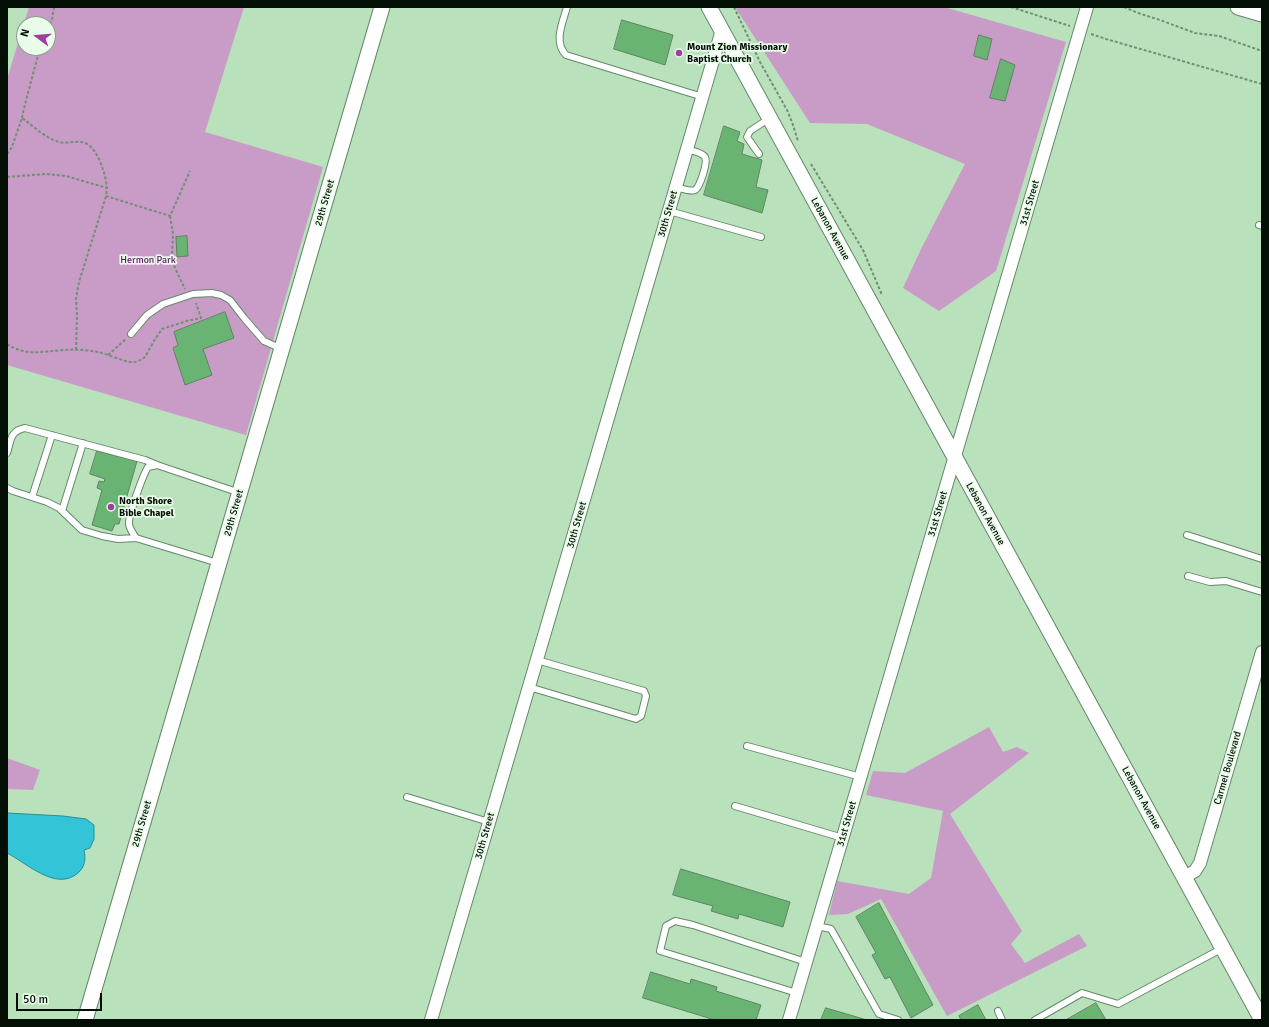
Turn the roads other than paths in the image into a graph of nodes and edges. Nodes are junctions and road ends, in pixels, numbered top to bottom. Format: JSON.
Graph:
{"nodes":[{"id":1,"x":382,"y":7,"type":"edge"},
{"id":2,"x":567,"y":7,"type":"edge"},
{"id":3,"x":709,"y":7,"type":"edge"},
{"id":4,"x":1087,"y":7,"type":"edge"},
{"id":5,"x":1238,"y":7,"type":"edge"},
{"id":6,"x":1262,"y":14,"type":"edge"},
{"id":7,"x":722,"y":30,"type":"junction"},
{"id":8,"x":703,"y":97,"type":"junction"},
{"id":9,"x":770,"y":118,"type":"junction"},
{"id":10,"x":687,"y":149,"type":"junction"},
{"id":11,"x":759,"y":154,"type":"dead end"},
{"id":12,"x":676,"y":186,"type":"junction"},
{"id":13,"x":669,"y":211,"type":"junction"},
{"id":14,"x":761,"y":237,"type":"dead end"},
{"id":15,"x":131,"y":334,"type":"road end"},
{"id":16,"x":282,"y":349,"type":"junction"},
{"id":17,"x":52,"y":435,"type":"junction"},
{"id":18,"x":83,"y":443,"type":"junction"},
{"id":19,"x":7,"y":453,"type":"edge"},
{"id":20,"x":955,"y":458,"type":"junction"},
{"id":21,"x":157,"y":465,"type":"junction"},
{"id":22,"x":7,"y":488,"type":"edge"},
{"id":23,"x":240,"y":492,"type":"junction"},
{"id":24,"x":32,"y":497,"type":"junction"},
{"id":25,"x":62,"y":511,"type":"junction"},
{"id":26,"x":1187,"y":535,"type":"dead end"},
{"id":27,"x":136,"y":538,"type":"junction"},
{"id":28,"x":1262,"y":559,"type":"edge"},
{"id":29,"x":219,"y":563,"type":"junction"},
{"id":30,"x":1188,"y":576,"type":"dead end"},
{"id":31,"x":1262,"y":592,"type":"edge"},
{"id":32,"x":1262,"y":652,"type":"edge"},
{"id":33,"x":537,"y":660,"type":"junction"},
{"id":34,"x":529,"y":687,"type":"junction"},
{"id":35,"x":747,"y":746,"type":"dead end"},
{"id":36,"x":861,"y":777,"type":"junction"},
{"id":37,"x":407,"y":797,"type":"dead end"},
{"id":38,"x":735,"y":806,"type":"dead end"},
{"id":39,"x":489,"y":822,"type":"junction"},
{"id":40,"x":843,"y":838,"type":"junction"},
{"id":41,"x":1184,"y":878,"type":"junction"},
{"id":42,"x":817,"y":926,"type":"junction"},
{"id":43,"x":1223,"y":948,"type":"junction"},
{"id":44,"x":806,"y":962,"type":"junction"},
{"id":45,"x":797,"y":993,"type":"junction"},
{"id":46,"x":998,"y":1011,"type":"dead end"},
{"id":47,"x":85,"y":1020,"type":"edge"},
{"id":48,"x":431,"y":1020,"type":"edge"},
{"id":49,"x":789,"y":1020,"type":"edge"},
{"id":50,"x":898,"y":1020,"type":"edge"},
{"id":51,"x":1002,"y":1020,"type":"edge"},
{"id":52,"x":1036,"y":1020,"type":"edge"},
{"id":53,"x":1262,"y":1020,"type":"edge"}],
"edges":[{"from":1,"to":16,"type":"street","name":"29th Street"},
{"from":2,"to":8,"type":"lane"},
{"from":3,"to":7,"type":"street","name":"Lebanon Avenue"},
{"from":4,"to":20,"type":"street","name":"31st Street"},
{"from":5,"to":6,"type":"street"},
{"from":7,"to":8,"type":"street","name":"30th Street"},
{"from":7,"to":9,"type":"street","name":"Lebanon Avenue"},
{"from":8,"to":10,"type":"street","name":"30th Street"},
{"from":9,"to":11,"type":"lane"},
{"from":9,"to":20,"type":"street","name":"Lebanon Avenue"},
{"from":10,"to":12,"type":"street","name":"30th Street"},
{"from":10,"to":12,"type":"lane"},
{"from":12,"to":13,"type":"street","name":"30th Street"},
{"from":13,"to":14,"type":"lane"},
{"from":13,"to":33,"type":"street","name":"30th Street"},
{"from":15,"to":16,"type":"lane"},
{"from":16,"to":23,"type":"street","name":"29th Street"},
{"from":17,"to":18,"type":"lane"},
{"from":17,"to":19,"type":"lane"},
{"from":17,"to":24,"type":"lane"},
{"from":18,"to":21,"type":"lane"},
{"from":18,"to":25,"type":"lane"},
{"from":20,"to":36,"type":"street","name":"31st Street"},
{"from":20,"to":41,"type":"street","name":"Lebanon Avenue"},
{"from":21,"to":23,"type":"lane"},
{"from":21,"to":27,"type":"lane"},
{"from":22,"to":24,"type":"lane"},
{"from":23,"to":29,"type":"street","name":"29th Street"},
{"from":24,"to":25,"type":"lane"},
{"from":25,"to":27,"type":"lane"},
{"from":26,"to":28,"type":"lane"},
{"from":27,"to":29,"type":"lane"},
{"from":29,"to":47,"type":"street","name":"29th Street"},
{"from":30,"to":31,"type":"lane"},
{"from":32,"to":41,"type":"street","name":"Carmel Boulevard"},
{"from":33,"to":34,"type":"street","name":"30th Street"},
{"from":33,"to":34,"type":"lane"},
{"from":34,"to":39,"type":"street","name":"30th Street"},
{"from":35,"to":36,"type":"lane"},
{"from":36,"to":40,"type":"street","name":"31st Street"},
{"from":37,"to":39,"type":"lane"},
{"from":38,"to":40,"type":"lane"},
{"from":39,"to":48,"type":"street","name":"30th Street"},
{"from":40,"to":42,"type":"street","name":"31st Street"},
{"from":41,"to":43,"type":"street","name":"Lebanon Avenue"},
{"from":42,"to":44,"type":"street","name":"31st Street"},
{"from":42,"to":50,"type":"lane"},
{"from":43,"to":52,"type":"lane"},
{"from":43,"to":53,"type":"street","name":"Lebanon Avenue"},
{"from":44,"to":45,"type":"street","name":"31st Street"},
{"from":44,"to":45,"type":"lane"},
{"from":45,"to":49,"type":"street","name":"31st Street"},
{"from":46,"to":51,"type":"lane"}]}
